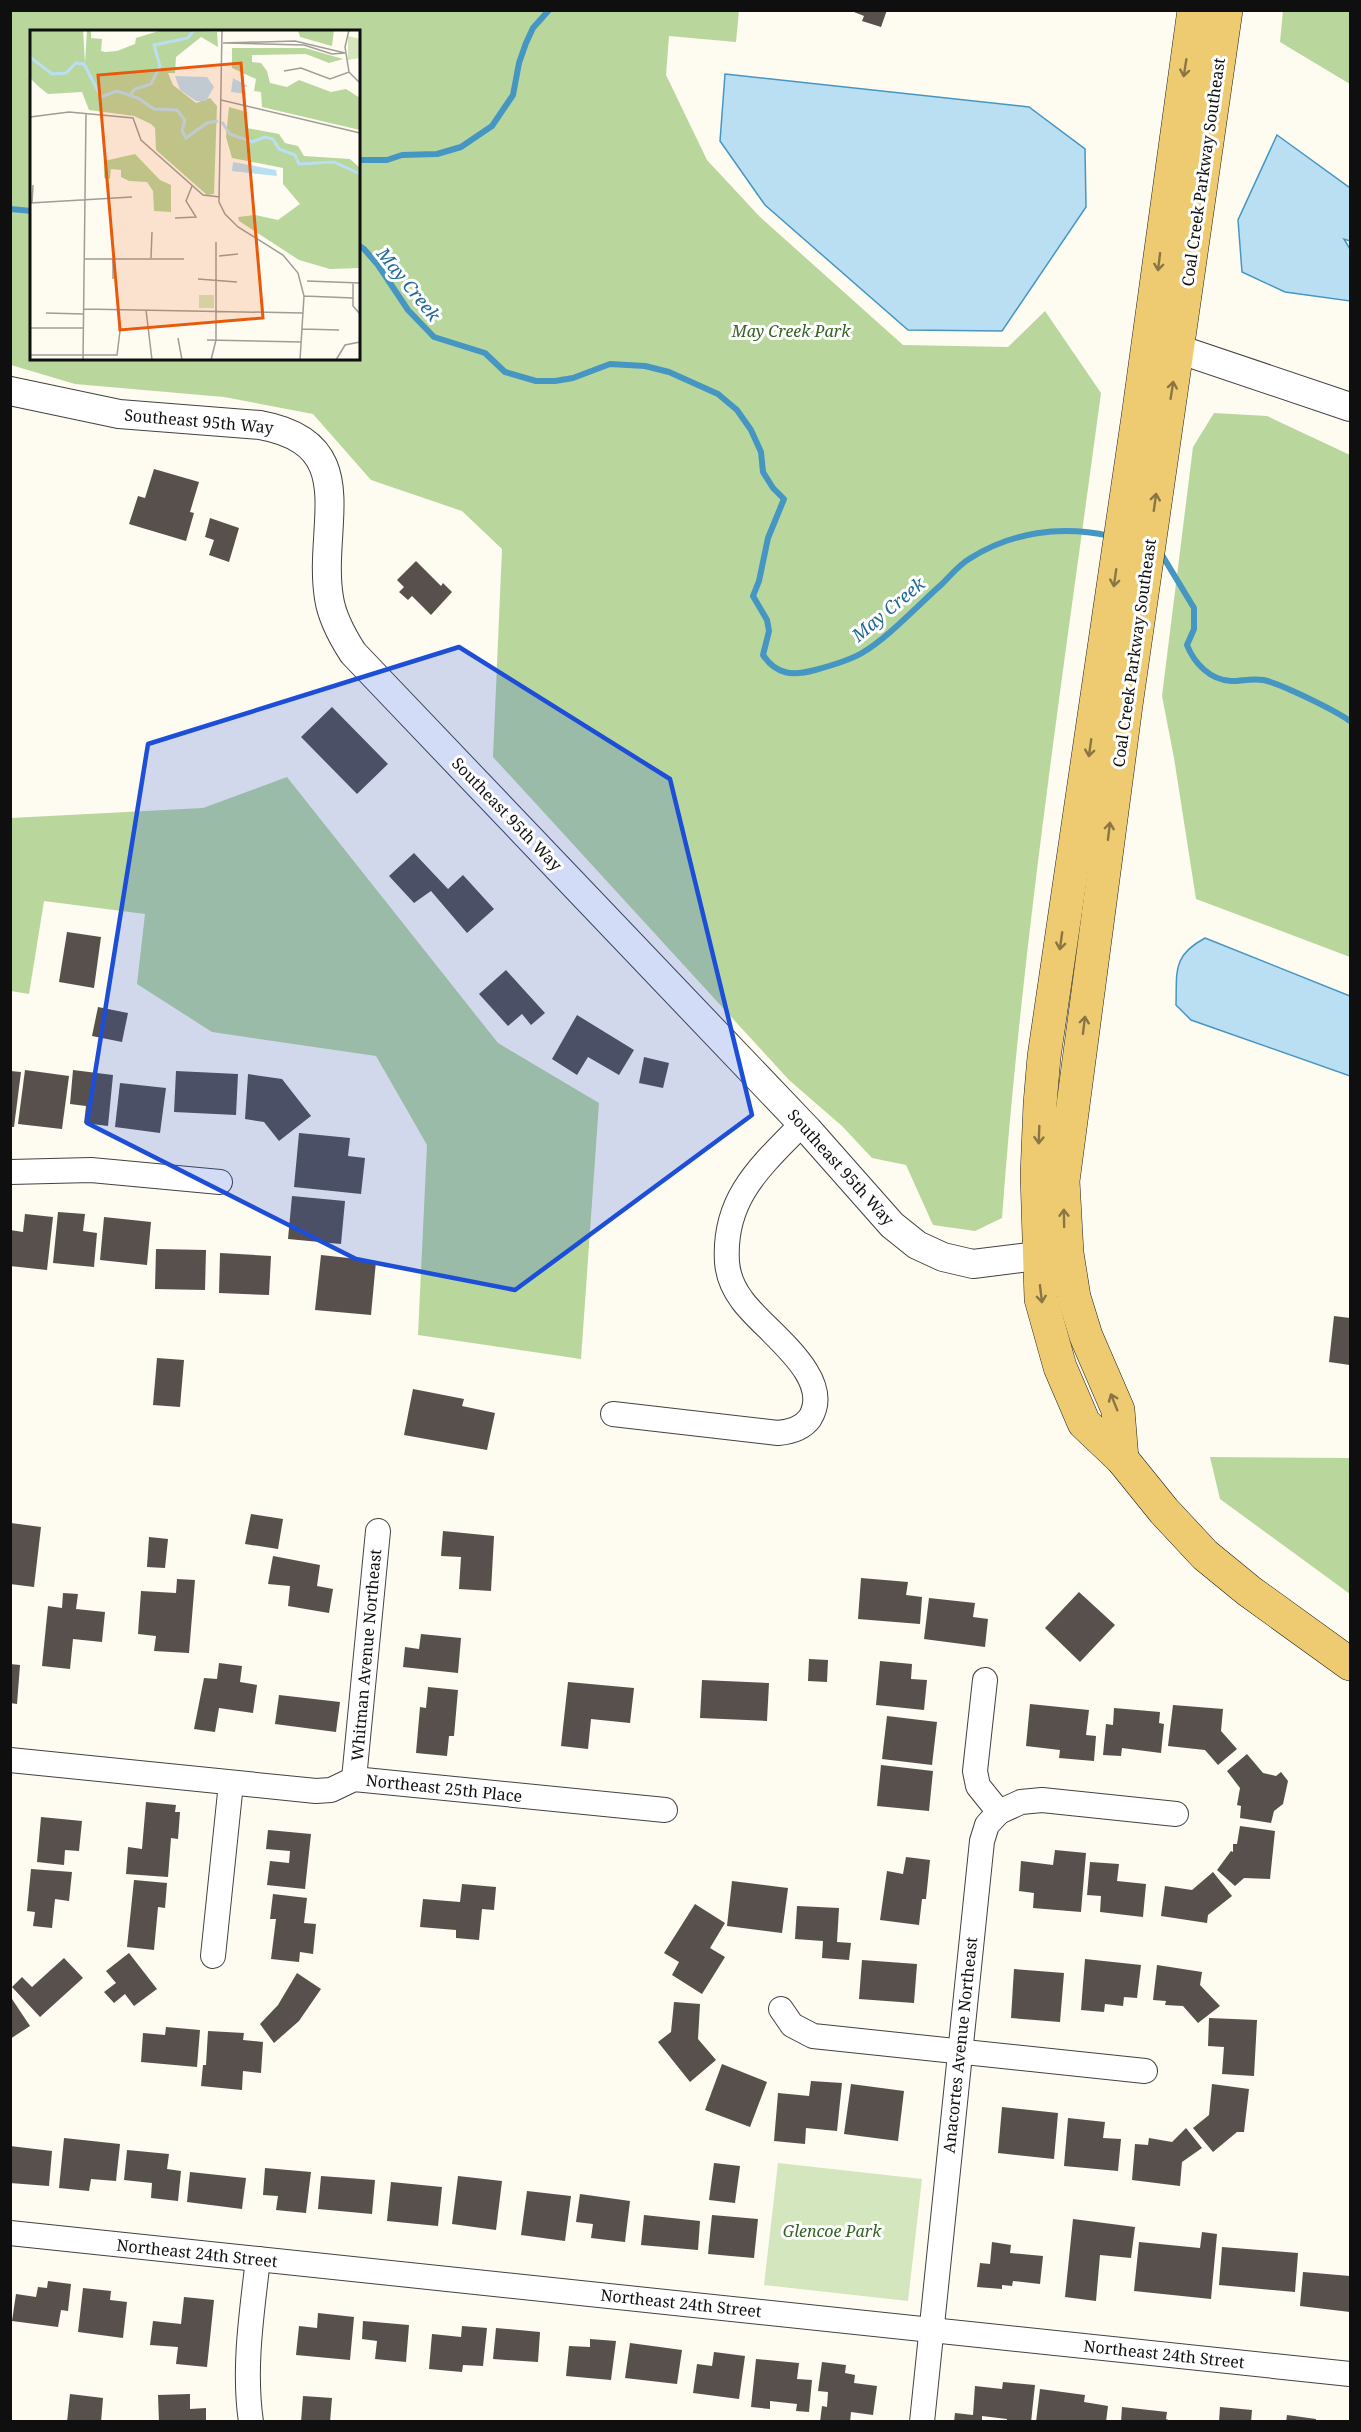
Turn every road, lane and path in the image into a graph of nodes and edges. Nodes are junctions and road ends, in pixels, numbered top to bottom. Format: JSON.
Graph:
{"nodes":[{"id":1,"x":1194,"y":10,"type":"edge"},
{"id":2,"x":1226,"y":10,"type":"edge"},
{"id":3,"x":1163,"y":346,"type":"junction"},
{"id":4,"x":10,"y":391,"type":"edge"},
{"id":5,"x":1350,"y":407,"type":"edge"},
{"id":6,"x":802,"y":1124,"type":"junction"},
{"id":7,"x":10,"y":1172,"type":"edge"},
{"id":8,"x":220,"y":1182,"type":"dead end"},
{"id":9,"x":1052,"y":1255,"type":"junction"},
{"id":10,"x":613,"y":1414,"type":"dead end"},
{"id":11,"x":1122,"y":1459,"type":"junction"},
{"id":12,"x":378,"y":1531,"type":"dead end"},
{"id":13,"x":1350,"y":1664,"type":"edge"},
{"id":14,"x":985,"y":1680,"type":"dead end"},
{"id":15,"x":10,"y":1760,"type":"edge"},
{"id":16,"x":354,"y":1779,"type":"junction"},
{"id":17,"x":231,"y":1783,"type":"junction"},
{"id":18,"x":665,"y":1810,"type":"dead end"},
{"id":19,"x":999,"y":1812,"type":"junction"},
{"id":20,"x":1176,"y":1814,"type":"dead end"},
{"id":21,"x":213,"y":1956,"type":"dead end"},
{"id":22,"x":781,"y":2009,"type":"dead end"},
{"id":23,"x":959,"y":2052,"type":"junction"},
{"id":24,"x":1145,"y":2071,"type":"dead end"},
{"id":25,"x":10,"y":2233,"type":"edge"},
{"id":26,"x":258,"y":2259,"type":"junction"},
{"id":27,"x":931,"y":2329,"type":"junction"},
{"id":28,"x":1350,"y":2374,"type":"edge"},
{"id":29,"x":251,"y":2421,"type":"edge"},
{"id":30,"x":922,"y":2421,"type":"edge"}],
"edges":[{"from":1,"to":3,"type":"main road","name":"Coal Creek Parkway Southeast","one_way":true},
{"from":2,"to":3,"type":"main road","name":"Coal Creek Parkway Southeast"},
{"from":3,"to":5,"type":"street"},
{"from":3,"to":9,"type":"main road","name":"Coal Creek Parkway Southeast"},
{"from":4,"to":6,"type":"street","name":"Southeast 95th Way"},
{"from":6,"to":9,"type":"street","name":"Southeast 95th Way"},
{"from":6,"to":10,"type":"street"},
{"from":7,"to":8,"type":"street"},
{"from":11,"to":9,"type":"main road","name":"Coal Creek Parkway Southeast","one_way":true},
{"from":9,"to":11,"type":"main road","one_way":true},
{"from":11,"to":13,"type":"main road"},
{"from":12,"to":16,"type":"street","name":"Whitman Avenue Northeast"},
{"from":14,"to":19,"type":"street"},
{"from":15,"to":17,"type":"street","name":"Northeast 25th Place"},
{"from":16,"to":17,"type":"street","name":"Northeast 25th Place"},
{"from":16,"to":18,"type":"street","name":"Northeast 25th Place"},
{"from":17,"to":21,"type":"street"},
{"from":19,"to":20,"type":"street"},
{"from":19,"to":23,"type":"street","name":"Anacortes Avenue Northeast"},
{"from":22,"to":23,"type":"street"},
{"from":23,"to":24,"type":"street"},
{"from":23,"to":27,"type":"street","name":"Anacortes Avenue Northeast"},
{"from":25,"to":26,"type":"street","name":"Northeast 24th Street"},
{"from":26,"to":27,"type":"street","name":"Northeast 24th Street"},
{"from":26,"to":29,"type":"street"},
{"from":27,"to":28,"type":"street","name":"Northeast 24th Street"},
{"from":27,"to":30,"type":"street","name":"Anacortes Avenue Northeast"}]}
